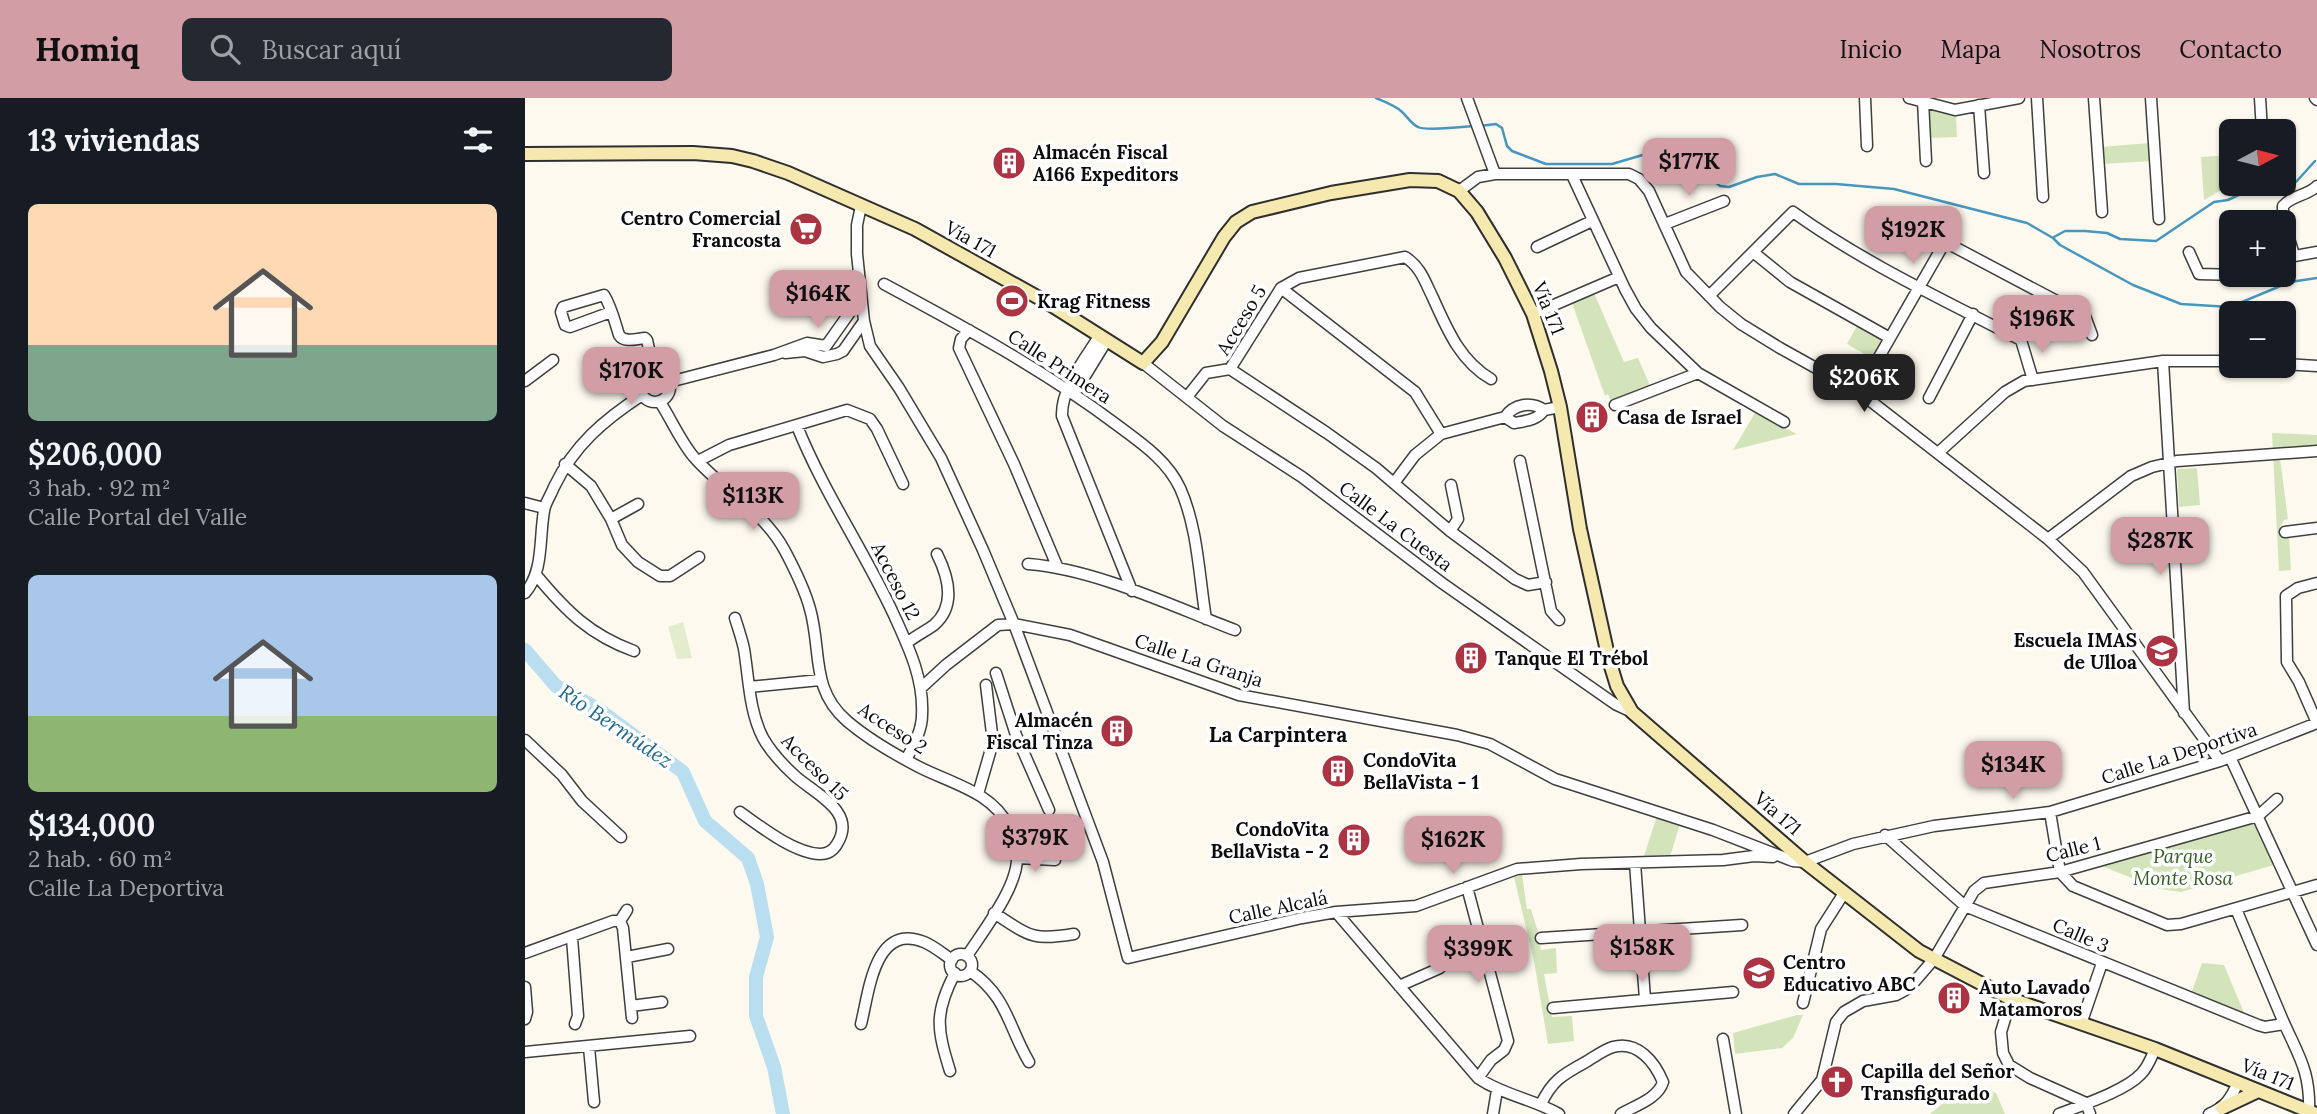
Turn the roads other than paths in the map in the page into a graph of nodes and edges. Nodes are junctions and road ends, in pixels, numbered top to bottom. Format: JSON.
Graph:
{"nodes":[{"id":1,"x":1467,"y":98,"type":"edge"},
{"id":2,"x":1865,"y":98,"type":"edge"},
{"id":3,"x":1909,"y":98,"type":"edge"},
{"id":4,"x":2019,"y":98,"type":"edge"},
{"id":5,"x":2037,"y":98,"type":"edge"},
{"id":6,"x":2094,"y":98,"type":"edge"},
{"id":7,"x":2151,"y":98,"type":"edge"},
{"id":8,"x":2260,"y":98,"type":"edge"},
{"id":9,"x":1923,"y":102,"type":"junction"},
{"id":10,"x":1979,"y":105,"type":"junction"},
{"id":11,"x":2261,"y":119,"type":"edge"},
{"id":12,"x":1867,"y":146,"type":"dead end"},
{"id":13,"x":525,"y":153,"type":"edge"},
{"id":14,"x":1926,"y":161,"type":"dead end"},
{"id":15,"x":1984,"y":173,"type":"dead end"},
{"id":16,"x":1495,"y":174,"type":"junction"},
{"id":17,"x":1572,"y":175,"type":"junction"},
{"id":18,"x":2317,"y":186,"type":"edge"},
{"id":19,"x":1459,"y":191,"type":"junction"},
{"id":20,"x":2043,"y":197,"type":"dead end"},
{"id":21,"x":1724,"y":201,"type":"dead end"},
{"id":22,"x":861,"y":206,"type":"junction"},
{"id":23,"x":2283,"y":210,"type":"edge"},
{"id":24,"x":2102,"y":212,"type":"dead end"},
{"id":25,"x":2159,"y":219,"type":"dead end"},
{"id":26,"x":1593,"y":221,"type":"junction"},
{"id":27,"x":1665,"y":224,"type":"junction"},
{"id":28,"x":1537,"y":247,"type":"dead end"},
{"id":29,"x":1753,"y":251,"type":"junction"},
{"id":30,"x":2189,"y":252,"type":"dead end"},
{"id":31,"x":2317,"y":252,"type":"edge"},
{"id":32,"x":2296,"y":256,"type":"edge"},
{"id":33,"x":2219,"y":274,"type":"edge"},
{"id":34,"x":1619,"y":277,"type":"junction"},
{"id":35,"x":884,"y":284,"type":"dead end"},
{"id":36,"x":1919,"y":286,"type":"junction"},
{"id":37,"x":1282,"y":288,"type":"junction"},
{"id":38,"x":2043,"y":295,"type":"junction"},
{"id":39,"x":1709,"y":296,"type":"junction"},
{"id":40,"x":860,"y":298,"type":"junction"},
{"id":41,"x":611,"y":312,"type":"junction"},
{"id":42,"x":1533,"y":314,"type":"junction"},
{"id":43,"x":1973,"y":314,"type":"junction"},
{"id":44,"x":863,"y":321,"type":"junction"},
{"id":45,"x":969,"y":330,"type":"junction"},
{"id":46,"x":2092,"y":335,"type":"dead end"},
{"id":47,"x":1103,"y":338,"type":"junction"},
{"id":48,"x":1891,"y":338,"type":"junction"},
{"id":49,"x":2021,"y":340,"type":"junction"},
{"id":50,"x":774,"y":355,"type":"junction"},
{"id":51,"x":553,"y":360,"type":"dead end"},
{"id":52,"x":2163,"y":361,"type":"junction"},
{"id":53,"x":2219,"y":361,"type":"edge"},
{"id":54,"x":1143,"y":363,"type":"junction"},
{"id":55,"x":2296,"y":365,"type":"edge"},
{"id":56,"x":2317,"y":366,"type":"edge"},
{"id":57,"x":1230,"y":369,"type":"junction"},
{"id":58,"x":654,"y":372,"type":"junction"},
{"id":59,"x":1698,"y":373,"type":"junction"},
{"id":60,"x":1491,"y":379,"type":"dead end"},
{"id":61,"x":2033,"y":380,"type":"junction"},
{"id":62,"x":525,"y":381,"type":"edge"},
{"id":63,"x":669,"y":382,"type":"junction"},
{"id":64,"x":1860,"y":391,"type":"junction"},
{"id":65,"x":1071,"y":392,"type":"junction"},
{"id":66,"x":642,"y":396,"type":"junction"},
{"id":67,"x":1187,"y":397,"type":"junction"},
{"id":68,"x":1929,"y":398,"type":"dead end"},
{"id":69,"x":660,"y":402,"type":"junction"},
{"id":70,"x":1615,"y":405,"type":"dead end"},
{"id":71,"x":1560,"y":407,"type":"junction"},
{"id":72,"x":1544,"y":410,"type":"junction"},
{"id":73,"x":1505,"y":417,"type":"junction"},
{"id":74,"x":1784,"y":422,"type":"dead end"},
{"id":75,"x":797,"y":426,"type":"junction"},
{"id":76,"x":1441,"y":434,"type":"junction"},
{"id":77,"x":2317,"y":451,"type":"edge"},
{"id":78,"x":1938,"y":452,"type":"junction"},
{"id":79,"x":698,"y":461,"type":"junction"},
{"id":80,"x":1520,"y":461,"type":"dead end"},
{"id":81,"x":2168,"y":463,"type":"junction"},
{"id":82,"x":565,"y":464,"type":"junction"},
{"id":83,"x":1394,"y":483,"type":"junction"},
{"id":84,"x":904,"y":484,"type":"dead end"},
{"id":85,"x":1451,"y":485,"type":"dead end"},
{"id":86,"x":525,"y":503,"type":"edge"},
{"id":87,"x":638,"y":504,"type":"dead end"},
{"id":88,"x":544,"y":508,"type":"junction"},
{"id":89,"x":611,"y":519,"type":"junction"},
{"id":90,"x":2317,"y":528,"type":"edge"},
{"id":91,"x":1450,"y":531,"type":"junction"},
{"id":92,"x":2285,"y":532,"type":"dead end"},
{"id":93,"x":2048,"y":539,"type":"junction"},
{"id":94,"x":937,"y":554,"type":"dead end"},
{"id":95,"x":699,"y":557,"type":"dead end"},
{"id":96,"x":1028,"y":564,"type":"dead end"},
{"id":97,"x":1057,"y":566,"type":"junction"},
{"id":98,"x":537,"y":576,"type":"junction"},
{"id":99,"x":1546,"y":582,"type":"junction"},
{"id":100,"x":2317,"y":583,"type":"edge"},
{"id":101,"x":1132,"y":591,"type":"junction"},
{"id":102,"x":525,"y":593,"type":"edge"},
{"id":103,"x":735,"y":618,"type":"dead end"},
{"id":104,"x":1206,"y":619,"type":"junction"},
{"id":105,"x":1559,"y":620,"type":"dead end"},
{"id":106,"x":1014,"y":625,"type":"junction"},
{"id":107,"x":1235,"y":630,"type":"dead end"},
{"id":108,"x":907,"y":643,"type":"junction"},
{"id":109,"x":634,"y":650,"type":"dead end"},
{"id":110,"x":996,"y":673,"type":"dead end"},
{"id":111,"x":820,"y":680,"type":"junction"},
{"id":112,"x":986,"y":685,"type":"dead end"},
{"id":113,"x":749,"y":687,"type":"junction"},
{"id":114,"x":921,"y":688,"type":"junction"},
{"id":115,"x":1002,"y":694,"type":"junction"},
{"id":116,"x":988,"y":699,"type":"junction"},
{"id":117,"x":1632,"y":712,"type":"junction"},
{"id":118,"x":2184,"y":713,"type":"junction"},
{"id":119,"x":2317,"y":723,"type":"edge"},
{"id":120,"x":525,"y":740,"type":"edge"},
{"id":121,"x":2225,"y":759,"type":"junction"},
{"id":122,"x":906,"y":760,"type":"junction"},
{"id":123,"x":978,"y":794,"type":"junction"},
{"id":124,"x":2277,"y":799,"type":"dead end"},
{"id":125,"x":1049,"y":810,"type":"dead end"},
{"id":126,"x":740,"y":812,"type":"dead end"},
{"id":127,"x":2050,"y":813,"type":"junction"},
{"id":128,"x":2258,"y":816,"type":"junction"},
{"id":129,"x":1885,"y":835,"type":"junction"},
{"id":130,"x":621,"y":837,"type":"dead end"},
{"id":131,"x":1742,"y":841,"type":"junction"},
{"id":132,"x":1017,"y":858,"type":"junction"},
{"id":133,"x":1738,"y":858,"type":"junction"},
{"id":134,"x":1783,"y":858,"type":"junction"},
{"id":135,"x":1055,"y":860,"type":"dead end"},
{"id":136,"x":1805,"y":862,"type":"junction"},
{"id":137,"x":1635,"y":863,"type":"junction"},
{"id":138,"x":2060,"y":872,"type":"junction"},
{"id":139,"x":2317,"y":885,"type":"edge"},
{"id":140,"x":1467,"y":887,"type":"junction"},
{"id":141,"x":2292,"y":892,"type":"junction"},
{"id":142,"x":1844,"y":893,"type":"junction"},
{"id":143,"x":1965,"y":906,"type":"junction"},
{"id":144,"x":2236,"y":909,"type":"junction"},
{"id":145,"x":627,"y":910,"type":"dead end"},
{"id":146,"x":1336,"y":912,"type":"junction"},
{"id":147,"x":994,"y":913,"type":"junction"},
{"id":148,"x":620,"y":921,"type":"junction"},
{"id":149,"x":1742,"y":925,"type":"dead end"},
{"id":150,"x":1640,"y":932,"type":"junction"},
{"id":151,"x":1074,"y":934,"type":"dead end"},
{"id":152,"x":572,"y":937,"type":"junction"},
{"id":153,"x":1541,"y":938,"type":"dead end"},
{"id":154,"x":2317,"y":945,"type":"edge"},
{"id":155,"x":668,"y":949,"type":"dead end"},
{"id":156,"x":525,"y":953,"type":"edge"},
{"id":157,"x":967,"y":956,"type":"junction"},
{"id":158,"x":627,"y":957,"type":"junction"},
{"id":159,"x":1934,"y":959,"type":"junction"},
{"id":160,"x":952,"y":960,"type":"junction"},
{"id":161,"x":2102,"y":964,"type":"junction"},
{"id":162,"x":1440,"y":968,"type":"dead end"},
{"id":163,"x":970,"y":971,"type":"junction"},
{"id":164,"x":955,"y":973,"type":"junction"},
{"id":165,"x":1399,"y":986,"type":"junction"},
{"id":166,"x":525,"y":987,"type":"edge"},
{"id":167,"x":1733,"y":992,"type":"dead end"},
{"id":168,"x":1645,"y":999,"type":"junction"},
{"id":169,"x":2011,"y":999,"type":"junction"},
{"id":170,"x":662,"y":1002,"type":"dead end"},
{"id":171,"x":1803,"y":1003,"type":"dead end"},
{"id":172,"x":631,"y":1006,"type":"junction"},
{"id":173,"x":1553,"y":1008,"type":"dead end"},
{"id":174,"x":632,"y":1018,"type":"dead end"},
{"id":175,"x":525,"y":1019,"type":"edge"},
{"id":176,"x":575,"y":1024,"type":"dead end"},
{"id":177,"x":861,"y":1024,"type":"dead end"},
{"id":178,"x":2081,"y":1024,"type":"junction"},
{"id":179,"x":2284,"y":1024,"type":"junction"},
{"id":180,"x":689,"y":1036,"type":"dead end"},
{"id":181,"x":1723,"y":1039,"type":"dead end"},
{"id":182,"x":589,"y":1047,"type":"junction"},
{"id":183,"x":2155,"y":1049,"type":"junction"},
{"id":184,"x":525,"y":1052,"type":"edge"},
{"id":185,"x":1029,"y":1062,"type":"dead end"},
{"id":186,"x":950,"y":1071,"type":"dead end"},
{"id":187,"x":1478,"y":1078,"type":"junction"},
{"id":188,"x":2238,"y":1082,"type":"junction"},
{"id":189,"x":1497,"y":1090,"type":"junction"},
{"id":190,"x":2258,"y":1091,"type":"junction"},
{"id":191,"x":594,"y":1102,"type":"dead end"},
{"id":192,"x":2086,"y":1103,"type":"junction"},
{"id":193,"x":1541,"y":1104,"type":"junction"},
{"id":194,"x":2222,"y":1108,"type":"junction"},
{"id":195,"x":2311,"y":1113,"type":"edge"},
{"id":196,"x":1493,"y":1114,"type":"edge"},
{"id":197,"x":1559,"y":1114,"type":"edge"},
{"id":198,"x":1621,"y":1114,"type":"edge"},
{"id":199,"x":1736,"y":1114,"type":"edge"},
{"id":200,"x":1794,"y":1114,"type":"edge"},
{"id":201,"x":2059,"y":1114,"type":"edge"},
{"id":202,"x":2090,"y":1114,"type":"edge"},
{"id":203,"x":2209,"y":1114,"type":"edge"}],
"edges":[{"from":1,"to":16,"type":"street"},
{"from":2,"to":12,"type":"street"},
{"from":3,"to":9,"type":"street"},
{"from":4,"to":10,"type":"street"},
{"from":5,"to":20,"type":"street"},
{"from":6,"to":24,"type":"street"},
{"from":7,"to":25,"type":"street"},
{"from":8,"to":11,"type":"street"},
{"from":9,"to":10,"type":"street"},
{"from":9,"to":14,"type":"street"},
{"from":10,"to":15,"type":"street"},
{"from":13,"to":22,"type":"main road","name":"Vía 171"},
{"from":16,"to":17,"type":"street"},
{"from":16,"to":19,"type":"street"},
{"from":17,"to":26,"type":"street"},
{"from":17,"to":27,"type":"street"},
{"from":18,"to":23,"type":"street"},
{"from":19,"to":42,"type":"main road","name":"Vía 171"},
{"from":19,"to":54,"type":"main road"},
{"from":21,"to":27,"type":"street"},
{"from":22,"to":40,"type":"street"},
{"from":22,"to":47,"type":"main road","name":"Vía 171"},
{"from":26,"to":28,"type":"street"},
{"from":26,"to":34,"type":"street"},
{"from":27,"to":39,"type":"street"},
{"from":29,"to":36,"type":"street"},
{"from":29,"to":39,"type":"street"},
{"from":29,"to":48,"type":"street"},
{"from":30,"to":33,"type":"street"},
{"from":31,"to":32,"type":"street"},
{"from":34,"to":42,"type":"street"},
{"from":34,"to":59,"type":"street"},
{"from":35,"to":45,"type":"street","name":"Calle Primera"},
{"from":36,"to":38,"type":"street"},
{"from":36,"to":43,"type":"street"},
{"from":36,"to":48,"type":"street"},
{"from":37,"to":57,"type":"street","name":"Acceso 5"},
{"from":37,"to":60,"type":"street","name":"Acceso 5"},
{"from":37,"to":76,"type":"street"},
{"from":38,"to":46,"type":"street"},
{"from":38,"to":49,"type":"street"},
{"from":39,"to":64,"type":"street"},
{"from":40,"to":44,"type":"street"},
{"from":40,"to":50,"type":"street"},
{"from":41,"to":41,"type":"street"},
{"from":41,"to":58,"type":"street"},
{"from":42,"to":71,"type":"main road","name":"Vía 171"},
{"from":43,"to":49,"type":"street"},
{"from":43,"to":68,"type":"street"},
{"from":44,"to":50,"type":"street"},
{"from":44,"to":106,"type":"street"},
{"from":45,"to":65,"type":"street","name":"Calle Primera"},
{"from":45,"to":97,"type":"street"},
{"from":47,"to":54,"type":"main road","name":"Vía 171"},
{"from":47,"to":65,"type":"street"},
{"from":48,"to":64,"type":"street"},
{"from":49,"to":61,"type":"street"},
{"from":50,"to":63,"type":"street"},
{"from":51,"to":62,"type":"street"},
{"from":52,"to":53,"type":"street"},
{"from":52,"to":61,"type":"street"},
{"from":52,"to":81,"type":"street"},
{"from":54,"to":67,"type":"street","name":"Calle La Cuesta"},
{"from":55,"to":56,"type":"street"},
{"from":57,"to":67,"type":"street"},
{"from":57,"to":83,"type":"street","name":"Acceso 5"},
{"from":58,"to":63,"type":"street"},
{"from":58,"to":66,"type":"street"},
{"from":59,"to":70,"type":"street"},
{"from":59,"to":74,"type":"street"},
{"from":61,"to":78,"type":"street"},
{"from":63,"to":69,"type":"street"},
{"from":64,"to":78,"type":"street"},
{"from":65,"to":101,"type":"street"},
{"from":65,"to":104,"type":"street","name":"Calle Primera"},
{"from":66,"to":69,"type":"street"},
{"from":66,"to":82,"type":"street"},
{"from":67,"to":117,"type":"street","name":"Calle La Cuesta"},
{"from":69,"to":79,"type":"street","name":"Acceso 2"},
{"from":71,"to":72,"type":"street"},
{"from":71,"to":117,"type":"main road","name":"Vía 171"},
{"from":72,"to":73,"type":"street"},
{"from":72,"to":73,"type":"street"},
{"from":73,"to":76,"type":"street"},
{"from":75,"to":79,"type":"street"},
{"from":75,"to":84,"type":"street"},
{"from":75,"to":108,"type":"street","name":"Acceso 12"},
{"from":76,"to":83,"type":"street"},
{"from":77,"to":81,"type":"street"},
{"from":78,"to":93,"type":"street"},
{"from":79,"to":111,"type":"street","name":"Acceso 2"},
{"from":80,"to":99,"type":"street"},
{"from":81,"to":93,"type":"street"},
{"from":81,"to":118,"type":"street"},
{"from":82,"to":88,"type":"street"},
{"from":82,"to":89,"type":"street"},
{"from":83,"to":91,"type":"street"},
{"from":85,"to":91,"type":"street"},
{"from":86,"to":88,"type":"street"},
{"from":87,"to":89,"type":"street"},
{"from":88,"to":98,"type":"street"},
{"from":89,"to":95,"type":"street"},
{"from":90,"to":92,"type":"street"},
{"from":91,"to":99,"type":"street"},
{"from":93,"to":118,"type":"street"},
{"from":94,"to":108,"type":"street"},
{"from":96,"to":97,"type":"street"},
{"from":97,"to":101,"type":"street"},
{"from":98,"to":102,"type":"street"},
{"from":98,"to":109,"type":"street"},
{"from":99,"to":105,"type":"street"},
{"from":100,"to":119,"type":"street"},
{"from":101,"to":104,"type":"street"},
{"from":103,"to":113,"type":"street"},
{"from":104,"to":107,"type":"street"},
{"from":106,"to":114,"type":"street"},
{"from":106,"to":131,"type":"street","name":"Calle La Granja"},
{"from":106,"to":146,"type":"street","name":"Calle Alcalá"},
{"from":108,"to":114,"type":"street","name":"Acceso 12"},
{"from":110,"to":115,"type":"street"},
{"from":111,"to":113,"type":"street"},
{"from":111,"to":122,"type":"street","name":"Acceso 2"},
{"from":112,"to":116,"type":"street"},
{"from":113,"to":126,"type":"street","name":"Acceso 15"},
{"from":114,"to":122,"type":"street","name":"Acceso 12"},
{"from":115,"to":116,"type":"street"},
{"from":115,"to":125,"type":"street"},
{"from":116,"to":123,"type":"street"},
{"from":117,"to":136,"type":"main road","name":"Vía 171"},
{"from":118,"to":121,"type":"street"},
{"from":119,"to":121,"type":"street","name":"Calle La Deportiva"},
{"from":120,"to":130,"type":"street"},
{"from":121,"to":127,"type":"street","name":"Calle La Deportiva"},
{"from":121,"to":128,"type":"street"},
{"from":122,"to":123,"type":"street","name":"Acceso 2"},
{"from":123,"to":132,"type":"street","name":"Acceso 2"},
{"from":124,"to":128,"type":"street"},
{"from":127,"to":129,"type":"street","name":"Calle La Deportiva"},
{"from":127,"to":138,"type":"street"},
{"from":128,"to":138,"type":"street","name":"Calle 1"},
{"from":128,"to":141,"type":"street"},
{"from":129,"to":136,"type":"street","name":"Calle La Deportiva"},
{"from":129,"to":143,"type":"street","name":"Calle 3"},
{"from":131,"to":133,"type":"street"},
{"from":131,"to":134,"type":"street","name":"Calle La Granja"},
{"from":132,"to":135,"type":"street"},
{"from":132,"to":147,"type":"street"},
{"from":133,"to":134,"type":"street","name":"Calle Alcalá"},
{"from":133,"to":137,"type":"street","name":"Calle Alcalá"},
{"from":134,"to":136,"type":"street","name":"Calle La Granja"},
{"from":136,"to":142,"type":"main road","name":"Vía 171"},
{"from":137,"to":140,"type":"street","name":"Calle Alcalá"},
{"from":137,"to":150,"type":"street"},
{"from":138,"to":143,"type":"street","name":"Calle 1"},
{"from":138,"to":144,"type":"street"},
{"from":139,"to":141,"type":"street"},
{"from":140,"to":146,"type":"street","name":"Calle Alcalá"},
{"from":140,"to":187,"type":"street"},
{"from":141,"to":144,"type":"street"},
{"from":141,"to":154,"type":"street"},
{"from":142,"to":159,"type":"main road","name":"Vía 171"},
{"from":142,"to":171,"type":"street"},
{"from":143,"to":159,"type":"street","name":"Calle 1"},
{"from":143,"to":161,"type":"street","name":"Calle 3"},
{"from":144,"to":179,"type":"street"},
{"from":145,"to":148,"type":"street"},
{"from":146,"to":165,"type":"street"},
{"from":147,"to":151,"type":"street"},
{"from":147,"to":157,"type":"street"},
{"from":148,"to":152,"type":"street"},
{"from":148,"to":158,"type":"street"},
{"from":149,"to":150,"type":"street"},
{"from":150,"to":153,"type":"street"},
{"from":150,"to":168,"type":"street"},
{"from":152,"to":156,"type":"street"},
{"from":152,"to":176,"type":"street"},
{"from":155,"to":158,"type":"street"},
{"from":157,"to":160,"type":"street"},
{"from":157,"to":163,"type":"street"},
{"from":158,"to":172,"type":"street"},
{"from":159,"to":169,"type":"main road","name":"Vía 171"},
{"from":159,"to":200,"type":"street","name":"Calle 1"},
{"from":160,"to":164,"type":"street"},
{"from":160,"to":177,"type":"street"},
{"from":161,"to":178,"type":"street"},
{"from":161,"to":179,"type":"street","name":"Calle 3"},
{"from":162,"to":165,"type":"street"},
{"from":163,"to":164,"type":"street"},
{"from":163,"to":185,"type":"street"},
{"from":164,"to":186,"type":"street"},
{"from":165,"to":187,"type":"street"},
{"from":166,"to":175,"type":"street"},
{"from":167,"to":168,"type":"street"},
{"from":168,"to":173,"type":"street"},
{"from":169,"to":178,"type":"main road","name":"Vía 171"},
{"from":169,"to":192,"type":"street"},
{"from":170,"to":172,"type":"street"},
{"from":172,"to":174,"type":"street"},
{"from":178,"to":183,"type":"main road","name":"Vía 171"},
{"from":179,"to":195,"type":"street"},
{"from":180,"to":182,"type":"street"},
{"from":181,"to":199,"type":"street"},
{"from":182,"to":184,"type":"street"},
{"from":182,"to":191,"type":"street"},
{"from":183,"to":188,"type":"main road","name":"Vía 171"},
{"from":183,"to":192,"type":"street"},
{"from":187,"to":189,"type":"street"},
{"from":188,"to":190,"type":"main road","name":"Vía 171"},
{"from":188,"to":194,"type":"street"},
{"from":189,"to":193,"type":"street"},
{"from":189,"to":196,"type":"street"},
{"from":190,"to":194,"type":"main road"},
{"from":190,"to":195,"type":"main road","name":"Vía 171"},
{"from":192,"to":201,"type":"street"},
{"from":192,"to":202,"type":"street"},
{"from":193,"to":197,"type":"street"},
{"from":193,"to":198,"type":"street"},
{"from":194,"to":203,"type":"street"}]}
